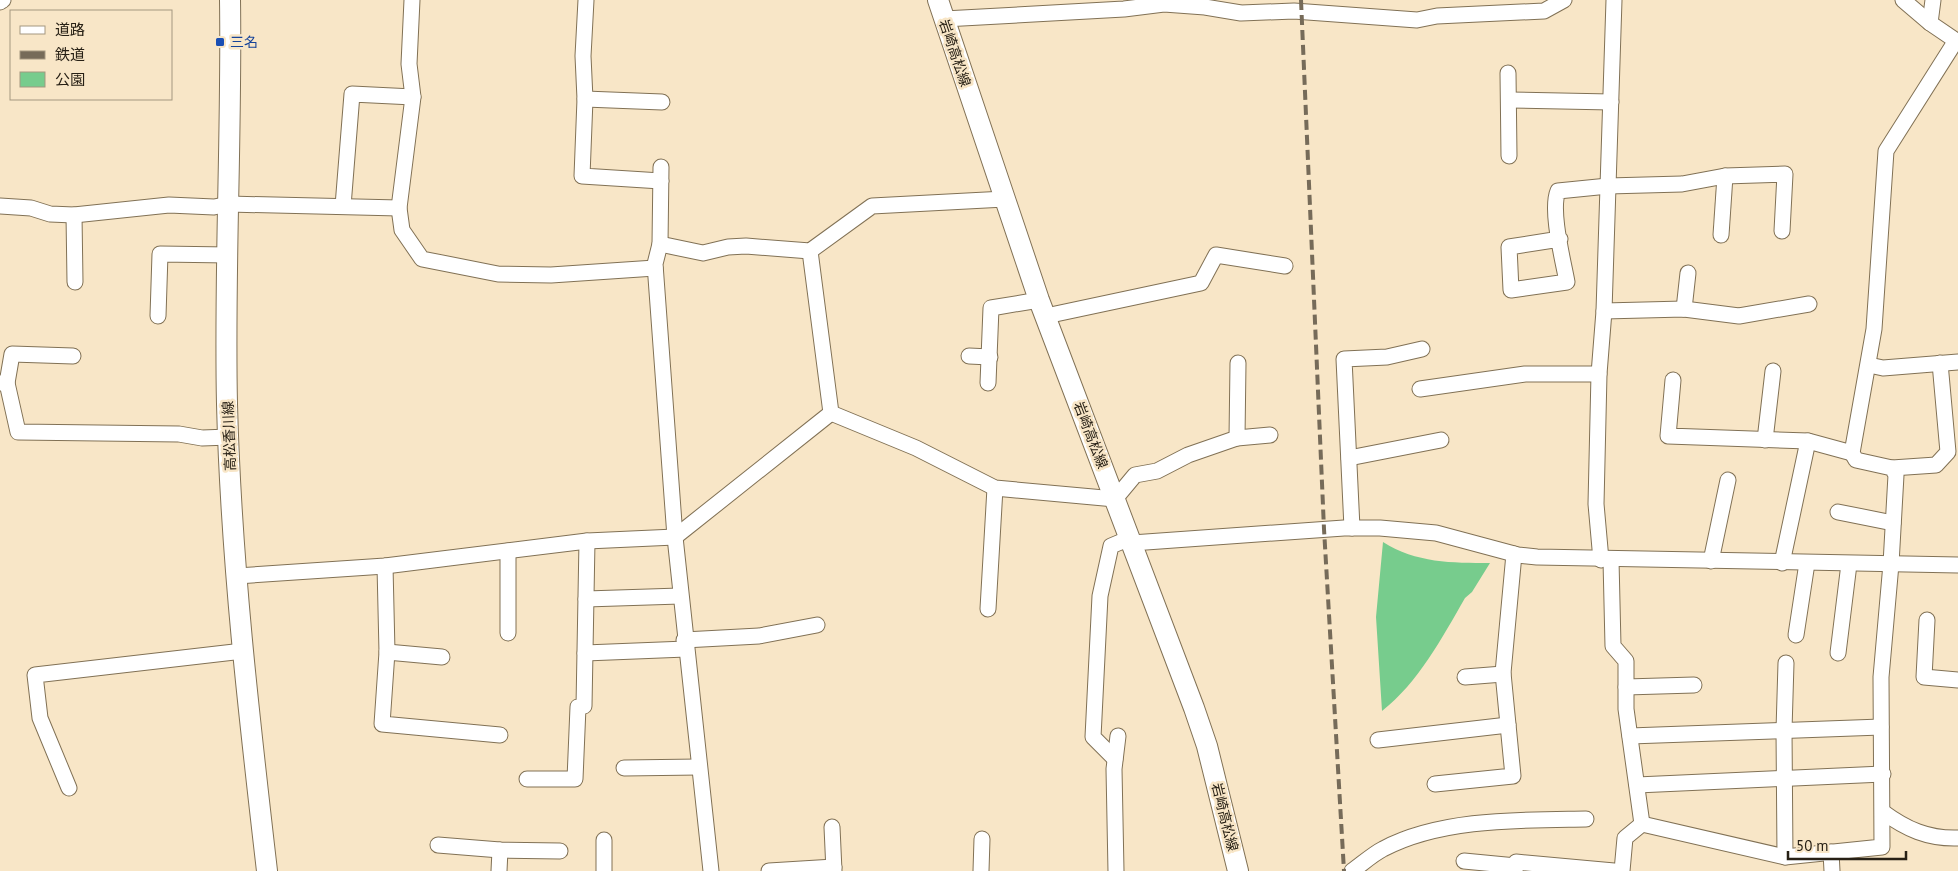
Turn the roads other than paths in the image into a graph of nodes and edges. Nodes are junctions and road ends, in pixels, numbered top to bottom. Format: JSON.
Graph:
{"nodes":[{"id":1,"x":230,"y":0,"type":"edge"},
{"id":2,"x":412,"y":0,"type":"edge"},
{"id":3,"x":586,"y":0,"type":"edge"},
{"id":4,"x":938,"y":0,"type":"edge"},
{"id":5,"x":1564,"y":0,"type":"edge"},
{"id":6,"x":1614,"y":0,"type":"edge"},
{"id":7,"x":1904,"y":0,"type":"edge"},
{"id":8,"x":1933,"y":0,"type":"edge"},
{"id":9,"x":944,"y":19,"type":"junction"},
{"id":10,"x":1930,"y":24,"type":"junction"},
{"id":11,"x":1956,"y":42,"type":"edge"},
{"id":12,"x":1508,"y":73,"type":"dead end"},
{"id":13,"x":412,"y":97,"type":"junction"},
{"id":14,"x":585,"y":99,"type":"junction"},
{"id":15,"x":1509,"y":100,"type":"junction"},
{"id":16,"x":662,"y":102,"type":"dead end"},
{"id":17,"x":1611,"y":102,"type":"junction"},
{"id":18,"x":1509,"y":156,"type":"dead end"},
{"id":19,"x":1725,"y":176,"type":"junction"},
{"id":20,"x":1608,"y":186,"type":"junction"},
{"id":21,"x":1005,"y":199,"type":"junction"},
{"id":22,"x":229,"y":204,"type":"junction"},
{"id":23,"x":0,"y":206,"type":"edge"},
{"id":24,"x":343,"y":206,"type":"junction"},
{"id":25,"x":399,"y":208,"type":"junction"},
{"id":26,"x":74,"y":215,"type":"junction"},
{"id":27,"x":1782,"y":231,"type":"dead end"},
{"id":28,"x":1722,"y":235,"type":"dead end"},
{"id":29,"x":1560,"y":239,"type":"junction"},
{"id":30,"x":660,"y":244,"type":"junction"},
{"id":31,"x":810,"y":251,"type":"junction"},
{"id":32,"x":229,"y":255,"type":"junction"},
{"id":33,"x":1285,"y":266,"type":"dead end"},
{"id":34,"x":655,"y":268,"type":"junction"},
{"id":35,"x":1688,"y":273,"type":"dead end"},
{"id":36,"x":75,"y":282,"type":"dead end"},
{"id":37,"x":1809,"y":304,"type":"dead end"},
{"id":38,"x":1043,"y":308,"type":"junction"},
{"id":39,"x":1684,"y":309,"type":"junction"},
{"id":40,"x":1604,"y":311,"type":"junction"},
{"id":41,"x":158,"y":316,"type":"dead end"},
{"id":42,"x":1422,"y":349,"type":"dead end"},
{"id":43,"x":73,"y":356,"type":"dead end"},
{"id":44,"x":969,"y":356,"type":"dead end"},
{"id":45,"x":990,"y":356,"type":"junction"},
{"id":46,"x":1958,"y":362,"type":"edge"},
{"id":47,"x":1238,"y":363,"type":"dead end"},
{"id":48,"x":1940,"y":363,"type":"junction"},
{"id":49,"x":1869,"y":365,"type":"junction"},
{"id":50,"x":1773,"y":371,"type":"dead end"},
{"id":51,"x":1599,"y":374,"type":"junction"},
{"id":52,"x":1673,"y":380,"type":"dead end"},
{"id":53,"x":4,"y":383,"type":"edge"},
{"id":54,"x":988,"y":383,"type":"dead end"},
{"id":55,"x":1420,"y":389,"type":"dead end"},
{"id":56,"x":831,"y":413,"type":"junction"},
{"id":57,"x":1270,"y":435,"type":"dead end"},
{"id":58,"x":229,"y":437,"type":"junction"},
{"id":59,"x":1237,"y":438,"type":"junction"},
{"id":60,"x":1441,"y":440,"type":"dead end"},
{"id":61,"x":1765,"y":440,"type":"junction"},
{"id":62,"x":1808,"y":441,"type":"junction"},
{"id":63,"x":1852,"y":453,"type":"junction"},
{"id":64,"x":1349,"y":458,"type":"junction"},
{"id":65,"x":1892,"y":468,"type":"junction"},
{"id":66,"x":1728,"y":480,"type":"dead end"},
{"id":67,"x":995,"y":488,"type":"junction"},
{"id":68,"x":1115,"y":499,"type":"junction"},
{"id":69,"x":1838,"y":512,"type":"dead end"},
{"id":70,"x":1893,"y":523,"type":"junction"},
{"id":71,"x":1352,"y":528,"type":"junction"},
{"id":72,"x":675,"y":537,"type":"junction"},
{"id":73,"x":587,"y":541,"type":"junction"},
{"id":74,"x":1131,"y":541,"type":"junction"},
{"id":75,"x":508,"y":551,"type":"junction"},
{"id":76,"x":1514,"y":554,"type":"junction"},
{"id":77,"x":1606,"y":560,"type":"junction"},
{"id":78,"x":1711,"y":561,"type":"junction"},
{"id":79,"x":1782,"y":562,"type":"junction"},
{"id":80,"x":1807,"y":563,"type":"junction"},
{"id":81,"x":1849,"y":564,"type":"junction"},
{"id":82,"x":1891,"y":564,"type":"junction"},
{"id":83,"x":1958,"y":565,"type":"edge"},
{"id":84,"x":385,"y":566,"type":"junction"},
{"id":85,"x":237,"y":576,"type":"junction"},
{"id":86,"x":680,"y":596,"type":"junction"},
{"id":87,"x":586,"y":599,"type":"junction"},
{"id":88,"x":988,"y":609,"type":"dead end"},
{"id":89,"x":1927,"y":620,"type":"dead end"},
{"id":90,"x":818,"y":625,"type":"dead end"},
{"id":91,"x":508,"y":633,"type":"dead end"},
{"id":92,"x":1796,"y":635,"type":"dead end"},
{"id":93,"x":685,"y":644,"type":"junction"},
{"id":94,"x":243,"y":651,"type":"junction"},
{"id":95,"x":387,"y":652,"type":"junction"},
{"id":96,"x":1838,"y":653,"type":"dead end"},
{"id":97,"x":585,"y":654,"type":"junction"},
{"id":98,"x":442,"y":657,"type":"dead end"},
{"id":99,"x":1786,"y":663,"type":"dead end"},
{"id":100,"x":1503,"y":674,"type":"junction"},
{"id":101,"x":1465,"y":677,"type":"dead end"},
{"id":102,"x":1958,"y":680,"type":"edge"},
{"id":103,"x":1694,"y":685,"type":"dead end"},
{"id":104,"x":1626,"y":687,"type":"junction"},
{"id":105,"x":1508,"y":725,"type":"junction"},
{"id":106,"x":1882,"y":727,"type":"junction"},
{"id":107,"x":1784,"y":730,"type":"junction"},
{"id":108,"x":500,"y":735,"type":"dead end"},
{"id":109,"x":1118,"y":736,"type":"dead end"},
{"id":110,"x":1630,"y":736,"type":"junction"},
{"id":111,"x":1378,"y":740,"type":"dead end"},
{"id":112,"x":1115,"y":759,"type":"junction"},
{"id":113,"x":699,"y":767,"type":"junction"},
{"id":114,"x":624,"y":768,"type":"dead end"},
{"id":115,"x":1882,"y":774,"type":"junction"},
{"id":116,"x":1785,"y":778,"type":"junction"},
{"id":117,"x":527,"y":779,"type":"dead end"},
{"id":118,"x":1435,"y":784,"type":"dead end"},
{"id":119,"x":1637,"y":785,"type":"junction"},
{"id":120,"x":69,"y":788,"type":"dead end"},
{"id":121,"x":1883,"y":812,"type":"junction"},
{"id":122,"x":1586,"y":819,"type":"dead end"},
{"id":123,"x":1642,"y":824,"type":"junction"},
{"id":124,"x":832,"y":827,"type":"dead end"},
{"id":125,"x":1958,"y":838,"type":"edge"},
{"id":126,"x":982,"y":839,"type":"dead end"},
{"id":127,"x":604,"y":840,"type":"dead end"},
{"id":128,"x":438,"y":845,"type":"dead end"},
{"id":129,"x":500,"y":850,"type":"junction"},
{"id":130,"x":560,"y":851,"type":"dead end"},
{"id":131,"x":1831,"y":852,"type":"junction"},
{"id":132,"x":1785,"y":856,"type":"junction"},
{"id":133,"x":1464,"y":861,"type":"dead end"},
{"id":134,"x":1515,"y":868,"type":"edge"},
{"id":135,"x":834,"y":869,"type":"edge"},
{"id":136,"x":267,"y":871,"type":"edge"},
{"id":137,"x":499,"y":871,"type":"edge"},
{"id":138,"x":604,"y":871,"type":"edge"},
{"id":139,"x":711,"y":871,"type":"edge"},
{"id":140,"x":769,"y":871,"type":"edge"},
{"id":141,"x":981,"y":871,"type":"edge"},
{"id":142,"x":1116,"y":871,"type":"edge"},
{"id":143,"x":1238,"y":871,"type":"edge"},
{"id":144,"x":1352,"y":871,"type":"edge"},
{"id":145,"x":1614,"y":871,"type":"edge"},
{"id":146,"x":1622,"y":871,"type":"edge"},
{"id":147,"x":1832,"y":871,"type":"edge"}],
"edges":[{"from":1,"to":22,"type":"main road","name":"高松香川線"},
{"from":2,"to":13,"type":"street"},
{"from":3,"to":14,"type":"street"},
{"from":4,"to":9,"type":"main road","name":"岩崎高松線"},
{"from":5,"to":9,"type":"street"},
{"from":6,"to":17,"type":"street"},
{"from":7,"to":10,"type":"street"},
{"from":8,"to":10,"type":"street"},
{"from":9,"to":21,"type":"main road","name":"岩崎高松線"},
{"from":10,"to":11,"type":"street"},
{"from":11,"to":49,"type":"street"},
{"from":12,"to":15,"type":"street"},
{"from":13,"to":24,"type":"street"},
{"from":13,"to":25,"type":"street"},
{"from":14,"to":16,"type":"street"},
{"from":14,"to":30,"type":"street"},
{"from":15,"to":17,"type":"street"},
{"from":15,"to":18,"type":"street"},
{"from":17,"to":20,"type":"street"},
{"from":19,"to":20,"type":"street"},
{"from":19,"to":27,"type":"street"},
{"from":19,"to":28,"type":"street"},
{"from":20,"to":29,"type":"street"},
{"from":20,"to":40,"type":"street"},
{"from":21,"to":31,"type":"street"},
{"from":21,"to":38,"type":"main road","name":"岩崎高松線"},
{"from":22,"to":24,"type":"street"},
{"from":22,"to":26,"type":"street"},
{"from":22,"to":32,"type":"main road","name":"高松香川線"},
{"from":23,"to":26,"type":"street"},
{"from":24,"to":25,"type":"street"},
{"from":25,"to":34,"type":"street"},
{"from":26,"to":36,"type":"street"},
{"from":29,"to":29,"type":"street"},
{"from":30,"to":31,"type":"street"},
{"from":30,"to":34,"type":"street"},
{"from":31,"to":56,"type":"street"},
{"from":32,"to":41,"type":"street"},
{"from":32,"to":58,"type":"main road","name":"高松香川線"},
{"from":33,"to":38,"type":"street"},
{"from":34,"to":72,"type":"street"},
{"from":35,"to":39,"type":"street"},
{"from":37,"to":39,"type":"street"},
{"from":38,"to":45,"type":"street"},
{"from":38,"to":68,"type":"main road","name":"岩崎高松線"},
{"from":39,"to":40,"type":"street"},
{"from":40,"to":51,"type":"street"},
{"from":42,"to":64,"type":"street"},
{"from":43,"to":53,"type":"street"},
{"from":44,"to":45,"type":"street"},
{"from":45,"to":54,"type":"street"},
{"from":46,"to":48,"type":"street"},
{"from":47,"to":59,"type":"street"},
{"from":48,"to":49,"type":"street"},
{"from":48,"to":65,"type":"street"},
{"from":49,"to":63,"type":"street"},
{"from":50,"to":61,"type":"street"},
{"from":51,"to":55,"type":"street"},
{"from":51,"to":77,"type":"street"},
{"from":52,"to":61,"type":"street"},
{"from":53,"to":58,"type":"street"},
{"from":56,"to":67,"type":"street"},
{"from":56,"to":72,"type":"street"},
{"from":57,"to":59,"type":"street"},
{"from":58,"to":85,"type":"main road","name":"高松香川線"},
{"from":59,"to":68,"type":"street"},
{"from":60,"to":64,"type":"street"},
{"from":61,"to":62,"type":"street"},
{"from":62,"to":63,"type":"street"},
{"from":62,"to":79,"type":"street"},
{"from":63,"to":65,"type":"street"},
{"from":64,"to":71,"type":"street"},
{"from":65,"to":70,"type":"street"},
{"from":66,"to":78,"type":"street"},
{"from":67,"to":68,"type":"street"},
{"from":67,"to":88,"type":"street"},
{"from":68,"to":74,"type":"main road","name":"岩崎高松線"},
{"from":69,"to":70,"type":"street"},
{"from":70,"to":82,"type":"street"},
{"from":71,"to":74,"type":"street"},
{"from":71,"to":76,"type":"street"},
{"from":72,"to":73,"type":"street"},
{"from":72,"to":86,"type":"street"},
{"from":73,"to":75,"type":"street"},
{"from":73,"to":87,"type":"street"},
{"from":74,"to":112,"type":"street"},
{"from":74,"to":143,"type":"main road","name":"岩崎高松線"},
{"from":75,"to":84,"type":"street"},
{"from":75,"to":91,"type":"street"},
{"from":76,"to":77,"type":"street"},
{"from":76,"to":100,"type":"street"},
{"from":77,"to":78,"type":"street"},
{"from":77,"to":104,"type":"street"},
{"from":78,"to":79,"type":"street"},
{"from":79,"to":80,"type":"street"},
{"from":80,"to":81,"type":"street"},
{"from":80,"to":92,"type":"street"},
{"from":81,"to":82,"type":"street"},
{"from":81,"to":96,"type":"street"},
{"from":82,"to":83,"type":"street"},
{"from":82,"to":106,"type":"street"},
{"from":84,"to":85,"type":"street"},
{"from":84,"to":95,"type":"street"},
{"from":85,"to":94,"type":"main road","name":"高松香川線"},
{"from":86,"to":87,"type":"street"},
{"from":86,"to":93,"type":"street"},
{"from":87,"to":97,"type":"street"},
{"from":89,"to":102,"type":"street"},
{"from":90,"to":93,"type":"street"},
{"from":93,"to":97,"type":"street"},
{"from":93,"to":113,"type":"street"},
{"from":94,"to":120,"type":"street"},
{"from":94,"to":136,"type":"main road","name":"高松香川線"},
{"from":95,"to":98,"type":"street"},
{"from":95,"to":108,"type":"street"},
{"from":97,"to":117,"type":"street"},
{"from":99,"to":107,"type":"street"},
{"from":100,"to":101,"type":"street"},
{"from":100,"to":105,"type":"street"},
{"from":103,"to":104,"type":"street"},
{"from":104,"to":110,"type":"street"},
{"from":105,"to":111,"type":"street"},
{"from":105,"to":118,"type":"street"},
{"from":106,"to":107,"type":"street"},
{"from":106,"to":115,"type":"street"},
{"from":107,"to":110,"type":"street"},
{"from":107,"to":116,"type":"street"},
{"from":109,"to":112,"type":"street"},
{"from":110,"to":119,"type":"street"},
{"from":112,"to":142,"type":"street"},
{"from":113,"to":114,"type":"street"},
{"from":113,"to":139,"type":"street"},
{"from":115,"to":116,"type":"street"},
{"from":115,"to":121,"type":"street"},
{"from":116,"to":119,"type":"street"},
{"from":116,"to":132,"type":"street"},
{"from":119,"to":123,"type":"street"},
{"from":121,"to":125,"type":"street"},
{"from":121,"to":131,"type":"street"},
{"from":122,"to":144,"type":"street"},
{"from":123,"to":132,"type":"street"},
{"from":123,"to":146,"type":"street"},
{"from":124,"to":135,"type":"street"},
{"from":126,"to":141,"type":"street"},
{"from":127,"to":138,"type":"street"},
{"from":128,"to":129,"type":"street"},
{"from":129,"to":130,"type":"street"},
{"from":129,"to":137,"type":"street"},
{"from":131,"to":132,"type":"street"},
{"from":131,"to":147,"type":"street"},
{"from":133,"to":134,"type":"street"},
{"from":134,"to":145,"type":"street"},
{"from":135,"to":140,"type":"street"}]}
